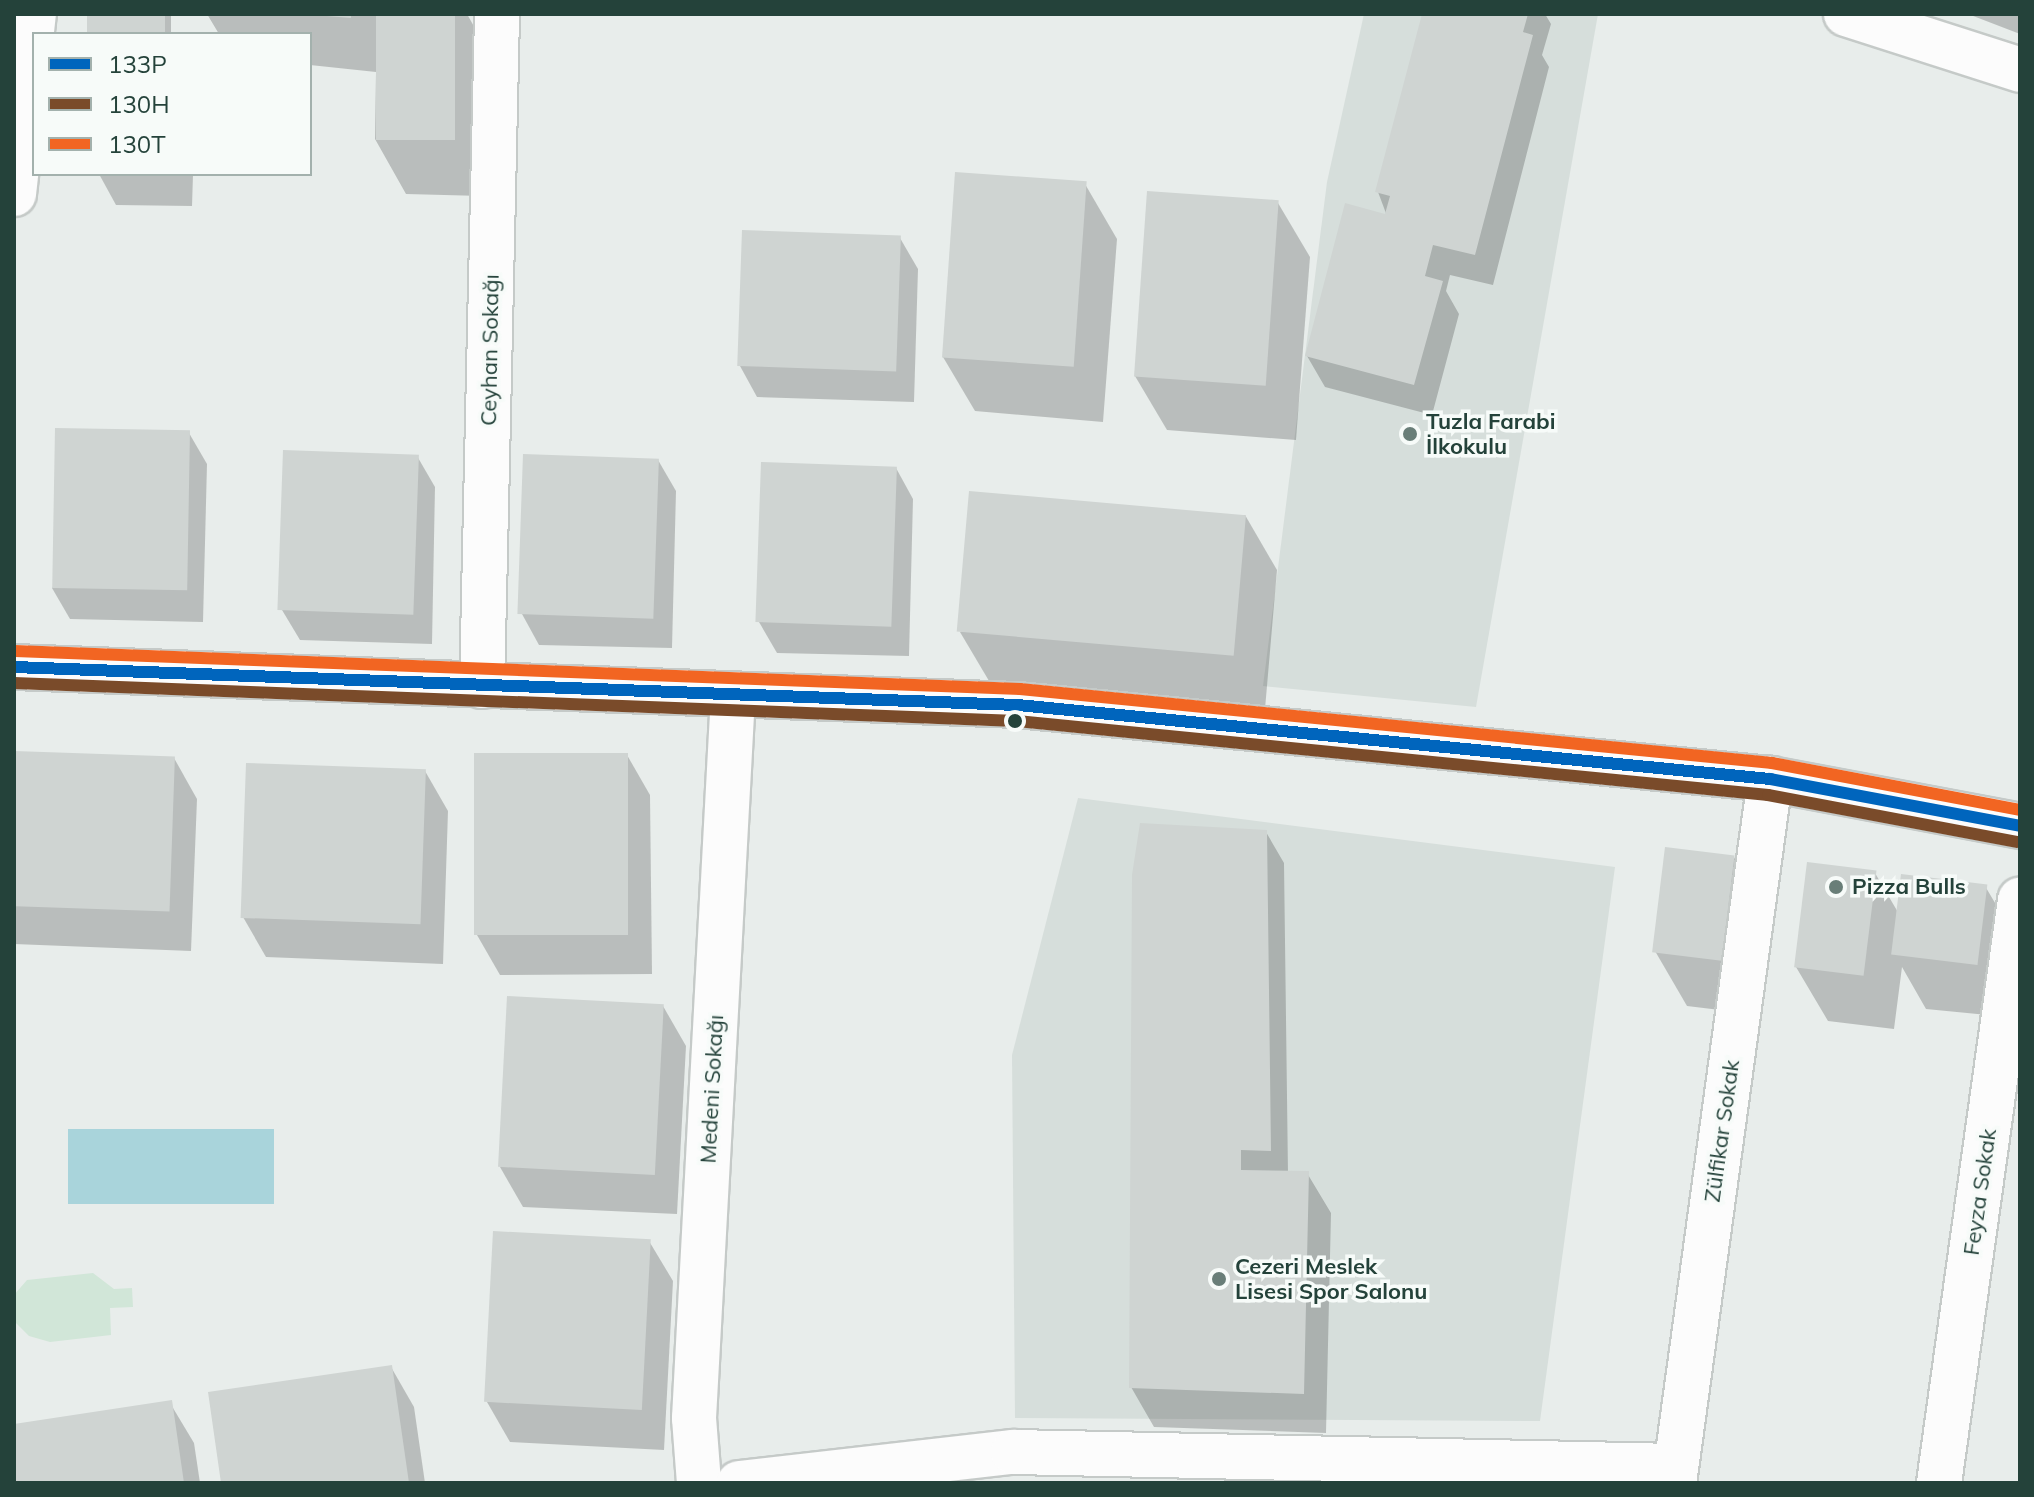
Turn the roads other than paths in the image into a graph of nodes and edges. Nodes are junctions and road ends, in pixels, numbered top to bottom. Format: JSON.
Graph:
{"nodes":[{"id":1,"x":34,"y":14,"type":"edge"},
{"id":2,"x":497,"y":14,"type":"edge"},
{"id":3,"x":1846,"y":14,"type":"edge"},
{"id":4,"x":2020,"y":70,"type":"edge"},
{"id":5,"x":14,"y":194,"type":"edge"},
{"id":6,"x":14,"y":667,"type":"edge"},
{"id":7,"x":482,"y":686,"type":"junction"},
{"id":8,"x":733,"y":695,"type":"junction"},
{"id":9,"x":1770,"y":779,"type":"junction"},
{"id":10,"x":2020,"y":826,"type":"edge"},
{"id":11,"x":2020,"y":900,"type":"edge"},
{"id":12,"x":1675,"y":1474,"type":"edge"},
{"id":13,"x":699,"y":1483,"type":"edge"},
{"id":14,"x":739,"y":1483,"type":"edge"},
{"id":15,"x":1939,"y":1483,"type":"edge"}],
"edges":[{"from":1,"to":5,"type":"street"},
{"from":2,"to":7,"type":"street","name":"Ceyhan Sokağı"},
{"from":3,"to":4,"type":"street"},
{"from":6,"to":7,"type":"street"},
{"from":7,"to":8,"type":"street"},
{"from":8,"to":9,"type":"street"},
{"from":8,"to":13,"type":"street","name":"Medeni Sokağı"},
{"from":9,"to":10,"type":"street"},
{"from":9,"to":12,"type":"street","name":"Zülfikar Sokak"},
{"from":11,"to":15,"type":"street","name":"Feyza Sokak"},
{"from":12,"to":14,"type":"street"}]}
